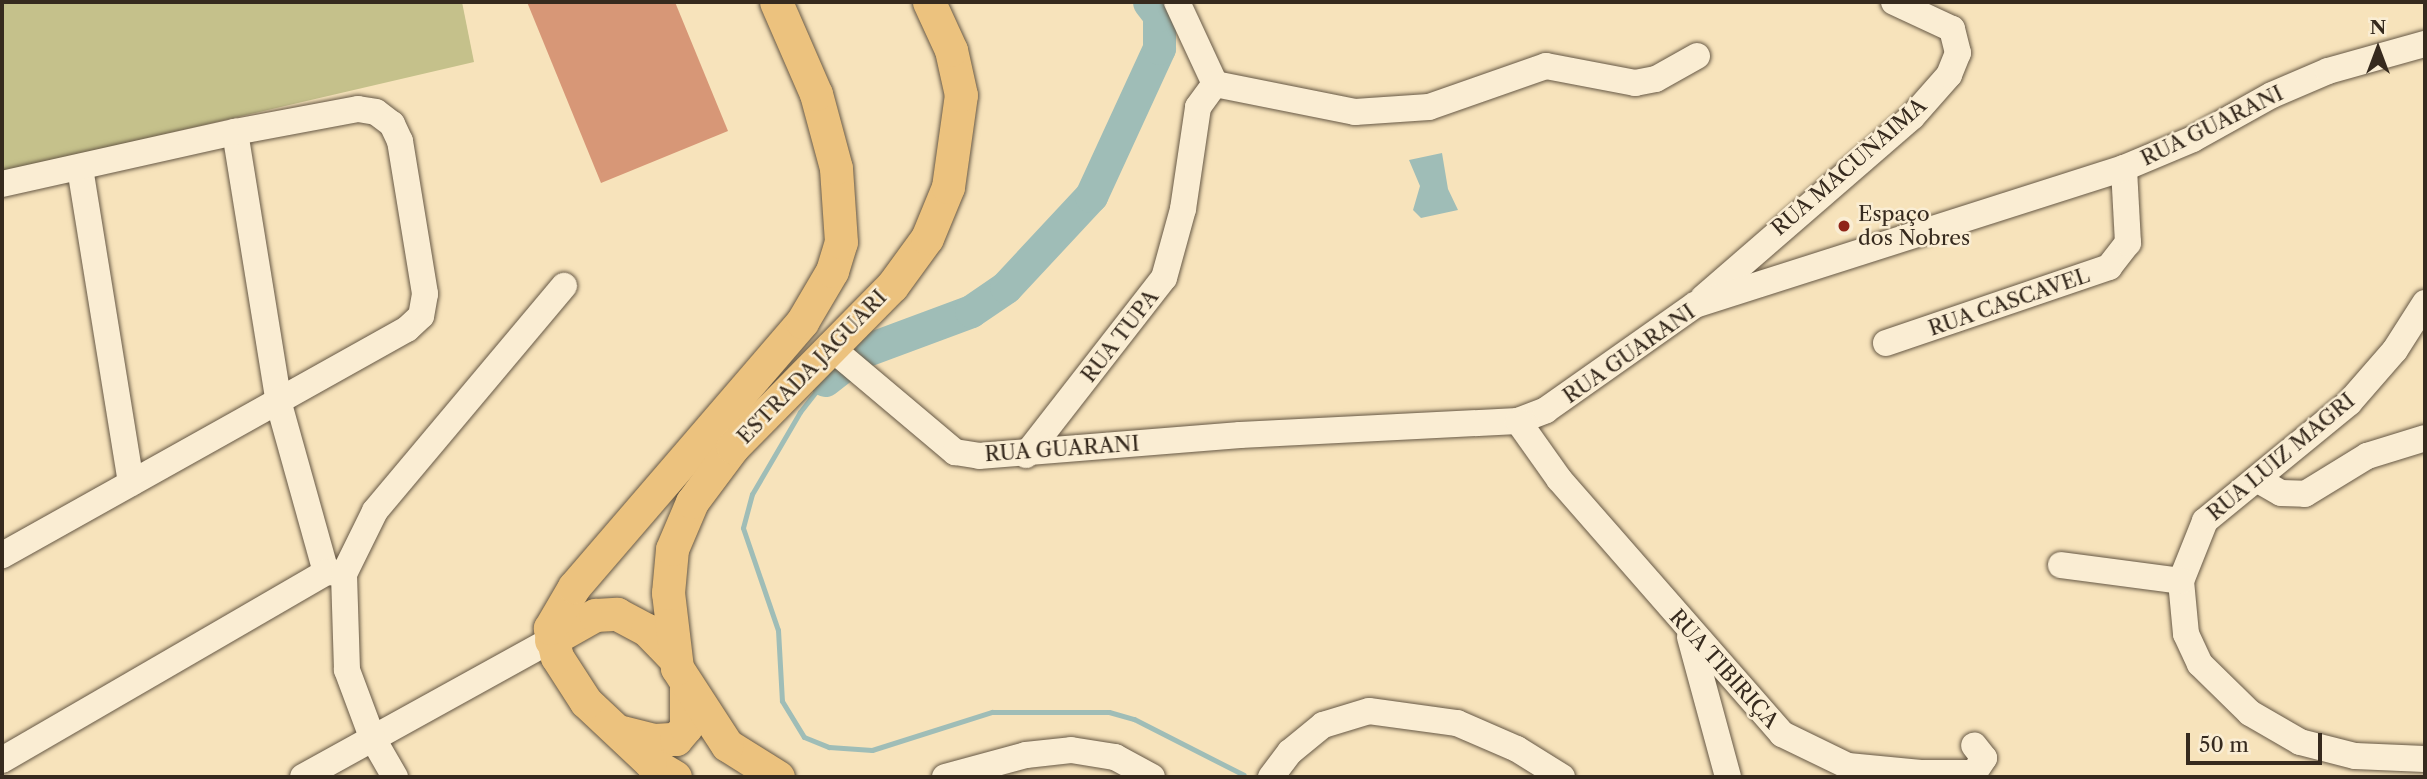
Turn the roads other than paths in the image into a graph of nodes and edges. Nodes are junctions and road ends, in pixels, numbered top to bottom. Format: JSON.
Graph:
{"nodes":[{"id":1,"x":776,"y":2,"type":"edge"},
{"id":2,"x":929,"y":2,"type":"edge"},
{"id":3,"x":1177,"y":2,"type":"edge"},
{"id":4,"x":1894,"y":2,"type":"edge"},
{"id":5,"x":2425,"y":44,"type":"edge"},
{"id":6,"x":1697,"y":56,"type":"dead end"},
{"id":7,"x":1215,"y":84,"type":"junction"},
{"id":8,"x":235,"y":132,"type":"junction"},
{"id":9,"x":80,"y":168,"type":"junction"},
{"id":10,"x":2124,"y":168,"type":"junction"},
{"id":11,"x":2,"y":184,"type":"edge"},
{"id":12,"x":564,"y":286,"type":"dead end"},
{"id":13,"x":2425,"y":303,"type":"edge"},
{"id":14,"x":1695,"y":305,"type":"junction"},
{"id":15,"x":1886,"y":343,"type":"dead end"},
{"id":16,"x":842,"y":358,"type":"junction"},
{"id":17,"x":279,"y":404,"type":"junction"},
{"id":18,"x":738,"y":418,"type":"junction"},
{"id":19,"x":1517,"y":421,"type":"junction"},
{"id":20,"x":2425,"y":438,"type":"edge"},
{"id":21,"x":1026,"y":455,"type":"junction"},
{"id":22,"x":2260,"y":481,"type":"junction"},
{"id":23,"x":131,"y":483,"type":"junction"},
{"id":24,"x":2,"y":555,"type":"edge"},
{"id":25,"x":2060,"y":565,"type":"dead end"},
{"id":26,"x":335,"y":573,"type":"junction"},
{"id":27,"x":2181,"y":580,"type":"junction"},
{"id":28,"x":1687,"y":629,"type":"junction"},
{"id":29,"x":551,"y":640,"type":"junction"},
{"id":30,"x":672,"y":656,"type":"junction"},
{"id":31,"x":686,"y":687,"type":"junction"},
{"id":32,"x":612,"y":729,"type":"junction"},
{"id":33,"x":372,"y":737,"type":"junction"},
{"id":34,"x":1974,"y":745,"type":"dead end"},
{"id":35,"x":2425,"y":759,"type":"edge"},
{"id":36,"x":2,"y":760,"type":"edge"},
{"id":37,"x":303,"y":777,"type":"edge"},
{"id":38,"x":395,"y":777,"type":"edge"},
{"id":39,"x":675,"y":777,"type":"edge"},
{"id":40,"x":778,"y":777,"type":"edge"},
{"id":41,"x":945,"y":777,"type":"edge"},
{"id":42,"x":1152,"y":777,"type":"edge"},
{"id":43,"x":1271,"y":777,"type":"edge"},
{"id":44,"x":1562,"y":777,"type":"edge"},
{"id":45,"x":1728,"y":777,"type":"edge"}],
"edges":[{"from":1,"to":18,"type":"main road"},
{"from":2,"to":16,"type":"main road","name":"ESTRADA JAGUARI"},
{"from":3,"to":7,"type":"street"},
{"from":4,"to":14,"type":"street","name":"RUA MACUNAIMA"},
{"from":5,"to":10,"type":"street","name":"RUA GUARANI"},
{"from":6,"to":7,"type":"street"},
{"from":7,"to":21,"type":"street","name":"RUA TUPA"},
{"from":8,"to":9,"type":"street"},
{"from":8,"to":17,"type":"street"},
{"from":8,"to":17,"type":"street"},
{"from":9,"to":11,"type":"street"},
{"from":9,"to":23,"type":"street"},
{"from":10,"to":14,"type":"street","name":"RUA GUARANI"},
{"from":10,"to":15,"type":"street","name":"RUA CASCAVEL"},
{"from":12,"to":26,"type":"street"},
{"from":13,"to":22,"type":"street","name":"RUA LUIZ MAGRI"},
{"from":14,"to":19,"type":"street","name":"RUA GUARANI"},
{"from":16,"to":18,"type":"main road","name":"ESTRADA JAGUARI"},
{"from":16,"to":21,"type":"street","name":"RUA GUARANI"},
{"from":17,"to":23,"type":"street"},
{"from":17,"to":26,"type":"street"},
{"from":18,"to":29,"type":"main road"},
{"from":18,"to":30,"type":"main road","name":"ESTRADA JAGUARI"},
{"from":19,"to":21,"type":"street","name":"RUA GUARANI"},
{"from":19,"to":28,"type":"street","name":"RUA TIBIRIÇA"},
{"from":20,"to":22,"type":"street"},
{"from":22,"to":27,"type":"street","name":"RUA LUIZ MAGRI"},
{"from":23,"to":24,"type":"street"},
{"from":25,"to":27,"type":"street"},
{"from":26,"to":33,"type":"street"},
{"from":26,"to":36,"type":"street"},
{"from":27,"to":35,"type":"street","name":"RUA LUIZ MAGRI"},
{"from":28,"to":34,"type":"street","name":"RUA TIBIRIÇA"},
{"from":28,"to":45,"type":"street"},
{"from":29,"to":30,"type":"main road"},
{"from":29,"to":32,"type":"main road"},
{"from":29,"to":33,"type":"street"},
{"from":30,"to":31,"type":"main road","name":"ESTRADA JAGUARI"},
{"from":31,"to":32,"type":"main road"},
{"from":31,"to":40,"type":"main road","name":"ESTRADA JAGUARI"},
{"from":32,"to":39,"type":"main road"},
{"from":33,"to":37,"type":"street"},
{"from":33,"to":38,"type":"street"},
{"from":41,"to":42,"type":"street"},
{"from":43,"to":44,"type":"street"}]}
